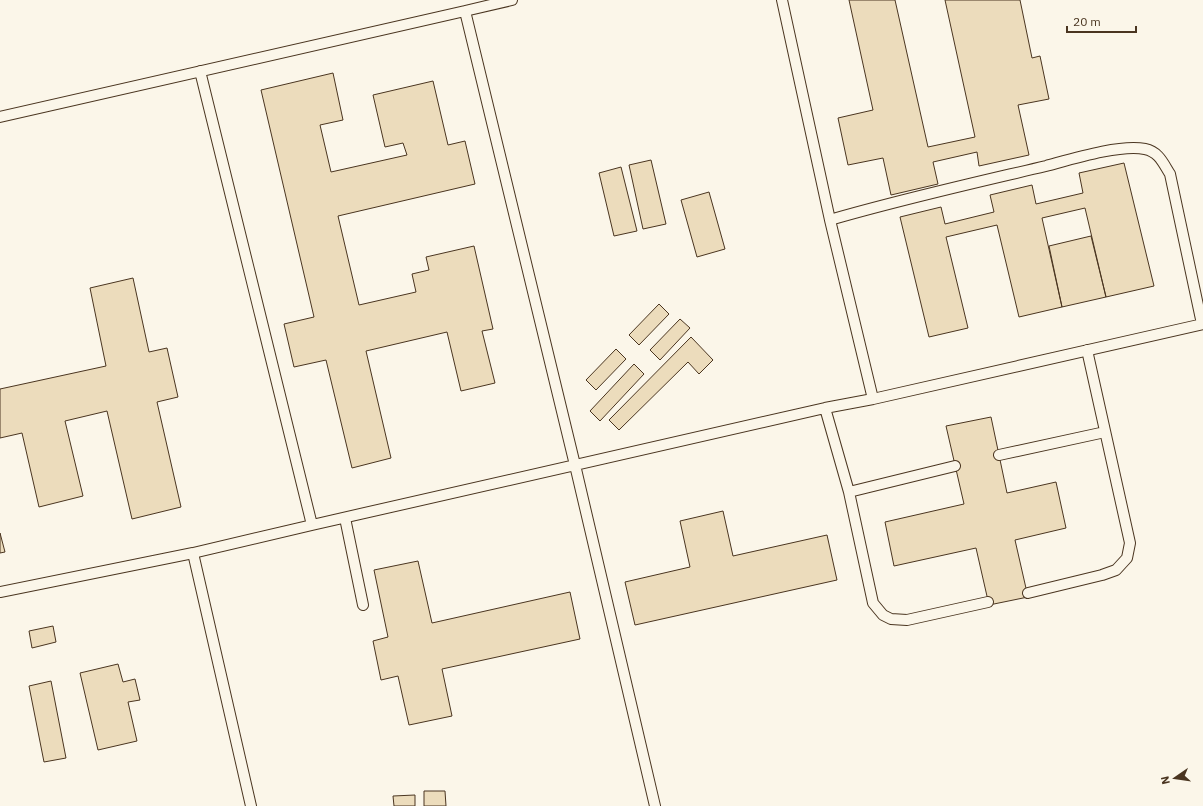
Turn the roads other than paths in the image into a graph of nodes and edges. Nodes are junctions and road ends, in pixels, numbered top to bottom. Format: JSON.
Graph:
{"nodes":[{"id":1,"x":512,"y":0,"type":"edge"},
{"id":2,"x":782,"y":0,"type":"edge"},
{"id":3,"x":465,"y":11,"type":"junction"},
{"id":4,"x":200,"y":71,"type":"junction"},
{"id":5,"x":0,"y":117,"type":"edge"},
{"id":6,"x":830,"y":220,"type":"junction"},
{"id":7,"x":1202,"y":324,"type":"edge"},
{"id":8,"x":1087,"y":350,"type":"junction"},
{"id":9,"x":873,"y":399,"type":"junction"},
{"id":10,"x":825,"y":408,"type":"junction"},
{"id":11,"x":1105,"y":432,"type":"junction"},
{"id":12,"x":999,"y":455,"type":"dead end"},
{"id":13,"x":575,"y":465,"type":"junction"},
{"id":14,"x":955,"y":466,"type":"dead end"},
{"id":15,"x":849,"y":492,"type":"junction"},
{"id":16,"x":345,"y":518,"type":"junction"},
{"id":17,"x":312,"y":525,"type":"junction"},
{"id":18,"x":193,"y":553,"type":"junction"},
{"id":19,"x":0,"y":592,"type":"edge"},
{"id":20,"x":1028,"y":592,"type":"dead end"},
{"id":21,"x":988,"y":602,"type":"dead end"},
{"id":22,"x":363,"y":605,"type":"dead end"},
{"id":23,"x":251,"y":806,"type":"edge"},
{"id":24,"x":655,"y":806,"type":"edge"}],
"edges":[{"from":1,"to":3,"type":"lane"},
{"from":2,"to":6,"type":"lane"},
{"from":3,"to":4,"type":"lane"},
{"from":3,"to":13,"type":"lane"},
{"from":4,"to":5,"type":"lane"},
{"from":4,"to":17,"type":"lane"},
{"from":6,"to":7,"type":"lane"},
{"from":6,"to":9,"type":"lane"},
{"from":7,"to":8,"type":"lane"},
{"from":8,"to":9,"type":"lane"},
{"from":8,"to":11,"type":"lane"},
{"from":9,"to":10,"type":"lane"},
{"from":10,"to":13,"type":"lane"},
{"from":10,"to":15,"type":"lane"},
{"from":11,"to":12,"type":"lane"},
{"from":11,"to":20,"type":"lane"},
{"from":13,"to":16,"type":"lane"},
{"from":13,"to":24,"type":"lane"},
{"from":14,"to":15,"type":"lane"},
{"from":15,"to":21,"type":"lane"},
{"from":16,"to":17,"type":"lane"},
{"from":16,"to":22,"type":"lane"},
{"from":17,"to":18,"type":"lane"},
{"from":18,"to":19,"type":"lane"},
{"from":18,"to":23,"type":"lane"}]}
